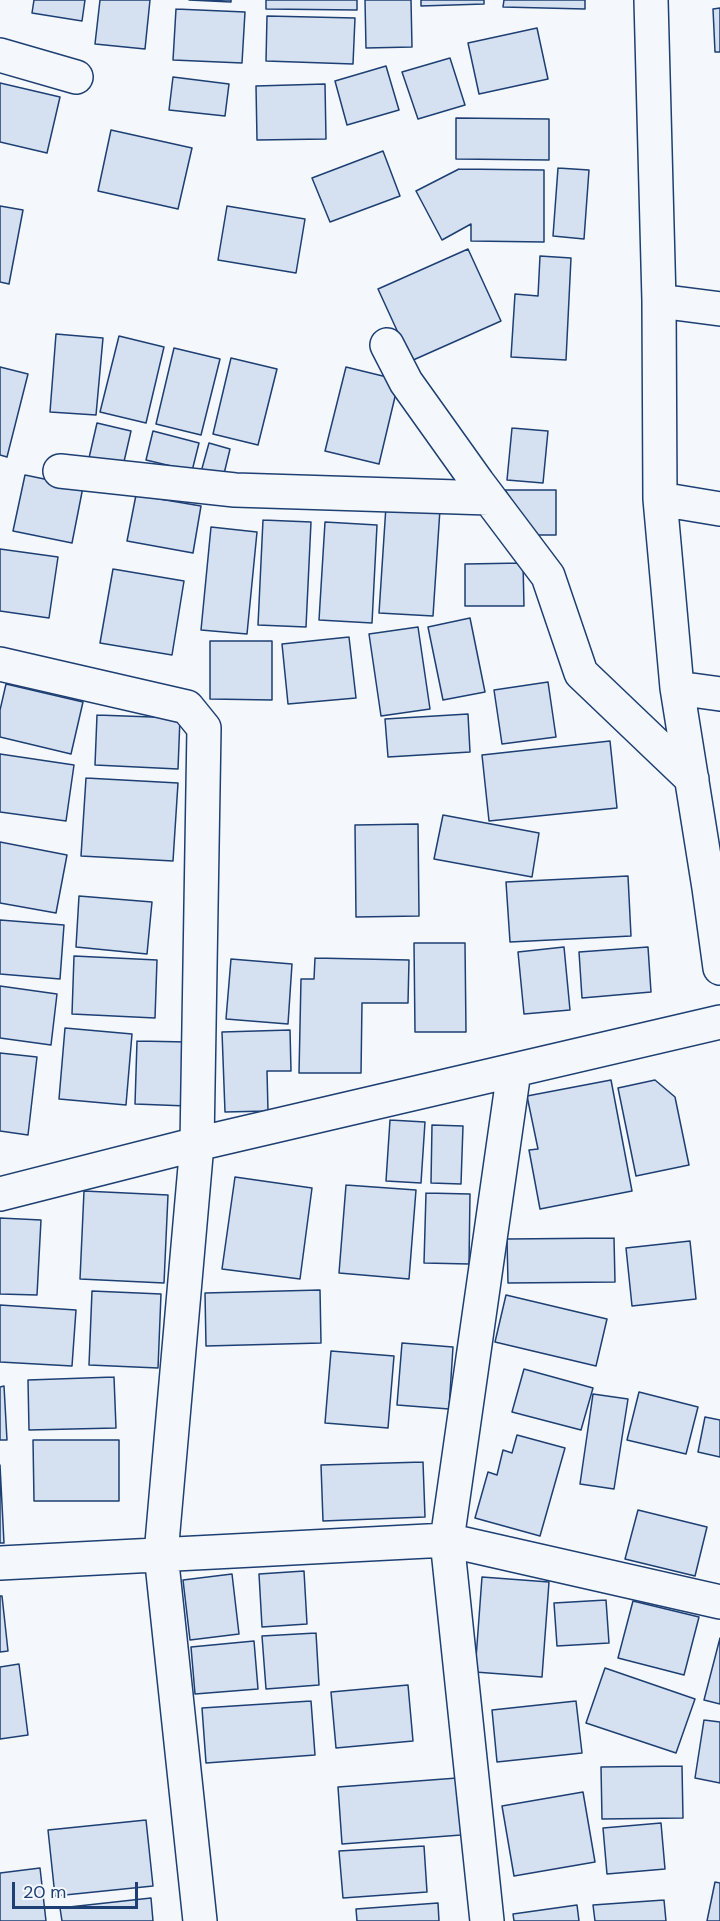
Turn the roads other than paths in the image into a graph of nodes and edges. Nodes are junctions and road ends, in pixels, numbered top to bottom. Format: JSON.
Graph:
{"nodes":[{"id":1,"x":651,"y":0,"type":"edge"},
{"id":2,"x":0,"y":55,"type":"edge"},
{"id":3,"x":76,"y":77,"type":"dead end"},
{"id":4,"x":659,"y":301,"type":"junction"},
{"id":5,"x":720,"y":309,"type":"edge"},
{"id":6,"x":387,"y":345,"type":"dead end"},
{"id":7,"x":60,"y":471,"type":"dead end"},
{"id":8,"x":489,"y":498,"type":"junction"},
{"id":9,"x":660,"y":499,"type":"junction"},
{"id":10,"x":720,"y":509,"type":"edge"},
{"id":11,"x":0,"y":664,"type":"edge"},
{"id":12,"x":677,"y":688,"type":"junction"},
{"id":13,"x":720,"y":694,"type":"edge"},
{"id":14,"x":692,"y":779,"type":"junction"},
{"id":15,"x":720,"y":968,"type":"edge"},
{"id":16,"x":720,"y":1022,"type":"edge"},
{"id":17,"x":514,"y":1071,"type":"junction"},
{"id":18,"x":197,"y":1144,"type":"junction"},
{"id":19,"x":0,"y":1194,"type":"edge"},
{"id":20,"x":447,"y":1540,"type":"junction"},
{"id":21,"x":161,"y":1554,"type":"junction"},
{"id":22,"x":0,"y":1563,"type":"edge"},
{"id":23,"x":720,"y":1602,"type":"edge"},
{"id":24,"x":200,"y":1921,"type":"edge"},
{"id":25,"x":487,"y":1921,"type":"edge"}],
"edges":[{"from":1,"to":4,"type":"street"},
{"from":2,"to":3,"type":"street"},
{"from":4,"to":5,"type":"street"},
{"from":4,"to":9,"type":"street"},
{"from":6,"to":8,"type":"street"},
{"from":7,"to":8,"type":"street"},
{"from":8,"to":14,"type":"street"},
{"from":9,"to":10,"type":"street"},
{"from":9,"to":12,"type":"street"},
{"from":11,"to":18,"type":"street"},
{"from":12,"to":13,"type":"street"},
{"from":12,"to":14,"type":"street"},
{"from":14,"to":15,"type":"street"},
{"from":16,"to":17,"type":"street"},
{"from":17,"to":18,"type":"street"},
{"from":17,"to":20,"type":"street"},
{"from":18,"to":19,"type":"street"},
{"from":18,"to":21,"type":"street"},
{"from":20,"to":21,"type":"street"},
{"from":20,"to":23,"type":"street"},
{"from":20,"to":25,"type":"street"},
{"from":21,"to":22,"type":"street"},
{"from":21,"to":24,"type":"street"}]}
